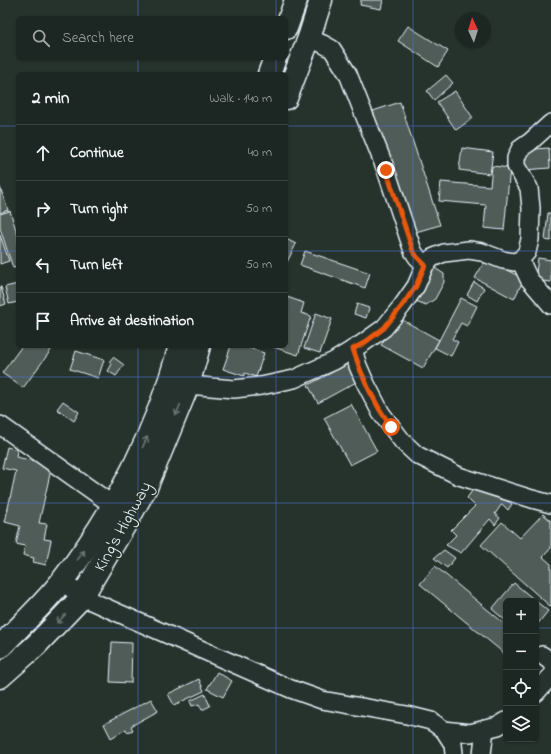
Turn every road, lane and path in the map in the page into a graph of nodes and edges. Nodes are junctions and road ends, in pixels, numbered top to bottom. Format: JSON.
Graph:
{"nodes":[{"id":1,"x":296,"y":0,"type":"edge"},
{"id":2,"x":321,"y":0,"type":"edge"},
{"id":3,"x":288,"y":22,"type":"edge"},
{"id":4,"x":309,"y":38,"type":"junction"},
{"id":5,"x":274,"y":60,"type":"edge"},
{"id":6,"x":270,"y":72,"type":"edge"},
{"id":7,"x":288,"y":93,"type":"edge"},
{"id":8,"x":551,"y":123,"type":"edge"},
{"id":9,"x":520,"y":260,"type":"junction"},
{"id":10,"x":425,"y":265,"type":"junction"},
{"id":11,"x":551,"y":305,"type":"edge"},
{"id":12,"x":179,"y":348,"type":"edge"},
{"id":13,"x":198,"y":348,"type":"edge"},
{"id":14,"x":353,"y":349,"type":"junction"},
{"id":15,"x":188,"y":385,"type":"junction"},
{"id":16,"x":0,"y":425,"type":"edge"},
{"id":17,"x":551,"y":504,"type":"edge"},
{"id":18,"x":114,"y":506,"type":"junction"},
{"id":19,"x":62,"y":581,"type":"junction"},
{"id":20,"x":82,"y":597,"type":"junction"},
{"id":21,"x":0,"y":647,"type":"edge"},
{"id":22,"x":551,"y":676,"type":"edge"},
{"id":23,"x":0,"y":677,"type":"edge"},
{"id":24,"x":539,"y":690,"type":"edge"},
{"id":25,"x":503,"y":723,"type":"edge"},
{"id":26,"x":485,"y":729,"type":"junction"},
{"id":27,"x":444,"y":730,"type":"junction"},
{"id":28,"x":454,"y":754,"type":"edge"},
{"id":29,"x":482,"y":754,"type":"edge"}],
"edges":[{"from":1,"to":3,"type":"highway"},
{"from":2,"to":4,"type":"highway"},
{"from":4,"to":7,"type":"highway"},
{"from":4,"to":10,"type":"street"},
{"from":5,"to":6,"type":"highway"},
{"from":8,"to":9,"type":"street"},
{"from":9,"to":10,"type":"street"},
{"from":9,"to":11,"type":"street"},
{"from":10,"to":14,"type":"street"},
{"from":18,"to":12,"type":"highway","name":"King's Highway","one_way":true},
{"from":13,"to":15,"type":"highway","name":"King's Highway"},
{"from":14,"to":15,"type":"street"},
{"from":14,"to":17,"type":"street"},
{"from":15,"to":20,"type":"highway","name":"King's Highway","one_way":true},
{"from":16,"to":18,"type":"street"},
{"from":19,"to":18,"type":"highway","name":"King's Highway","one_way":true},
{"from":19,"to":20,"type":"street"},
{"from":19,"to":21,"type":"highway","name":"King's Highway"},
{"from":20,"to":23,"type":"highway","name":"King's Highway","one_way":true},
{"from":20,"to":27,"type":"street"},
{"from":22,"to":24,"type":"street"},
{"from":25,"to":26,"type":"street"},
{"from":26,"to":27,"type":"street"},
{"from":26,"to":29,"type":"street"},
{"from":27,"to":28,"type":"street"}]}
